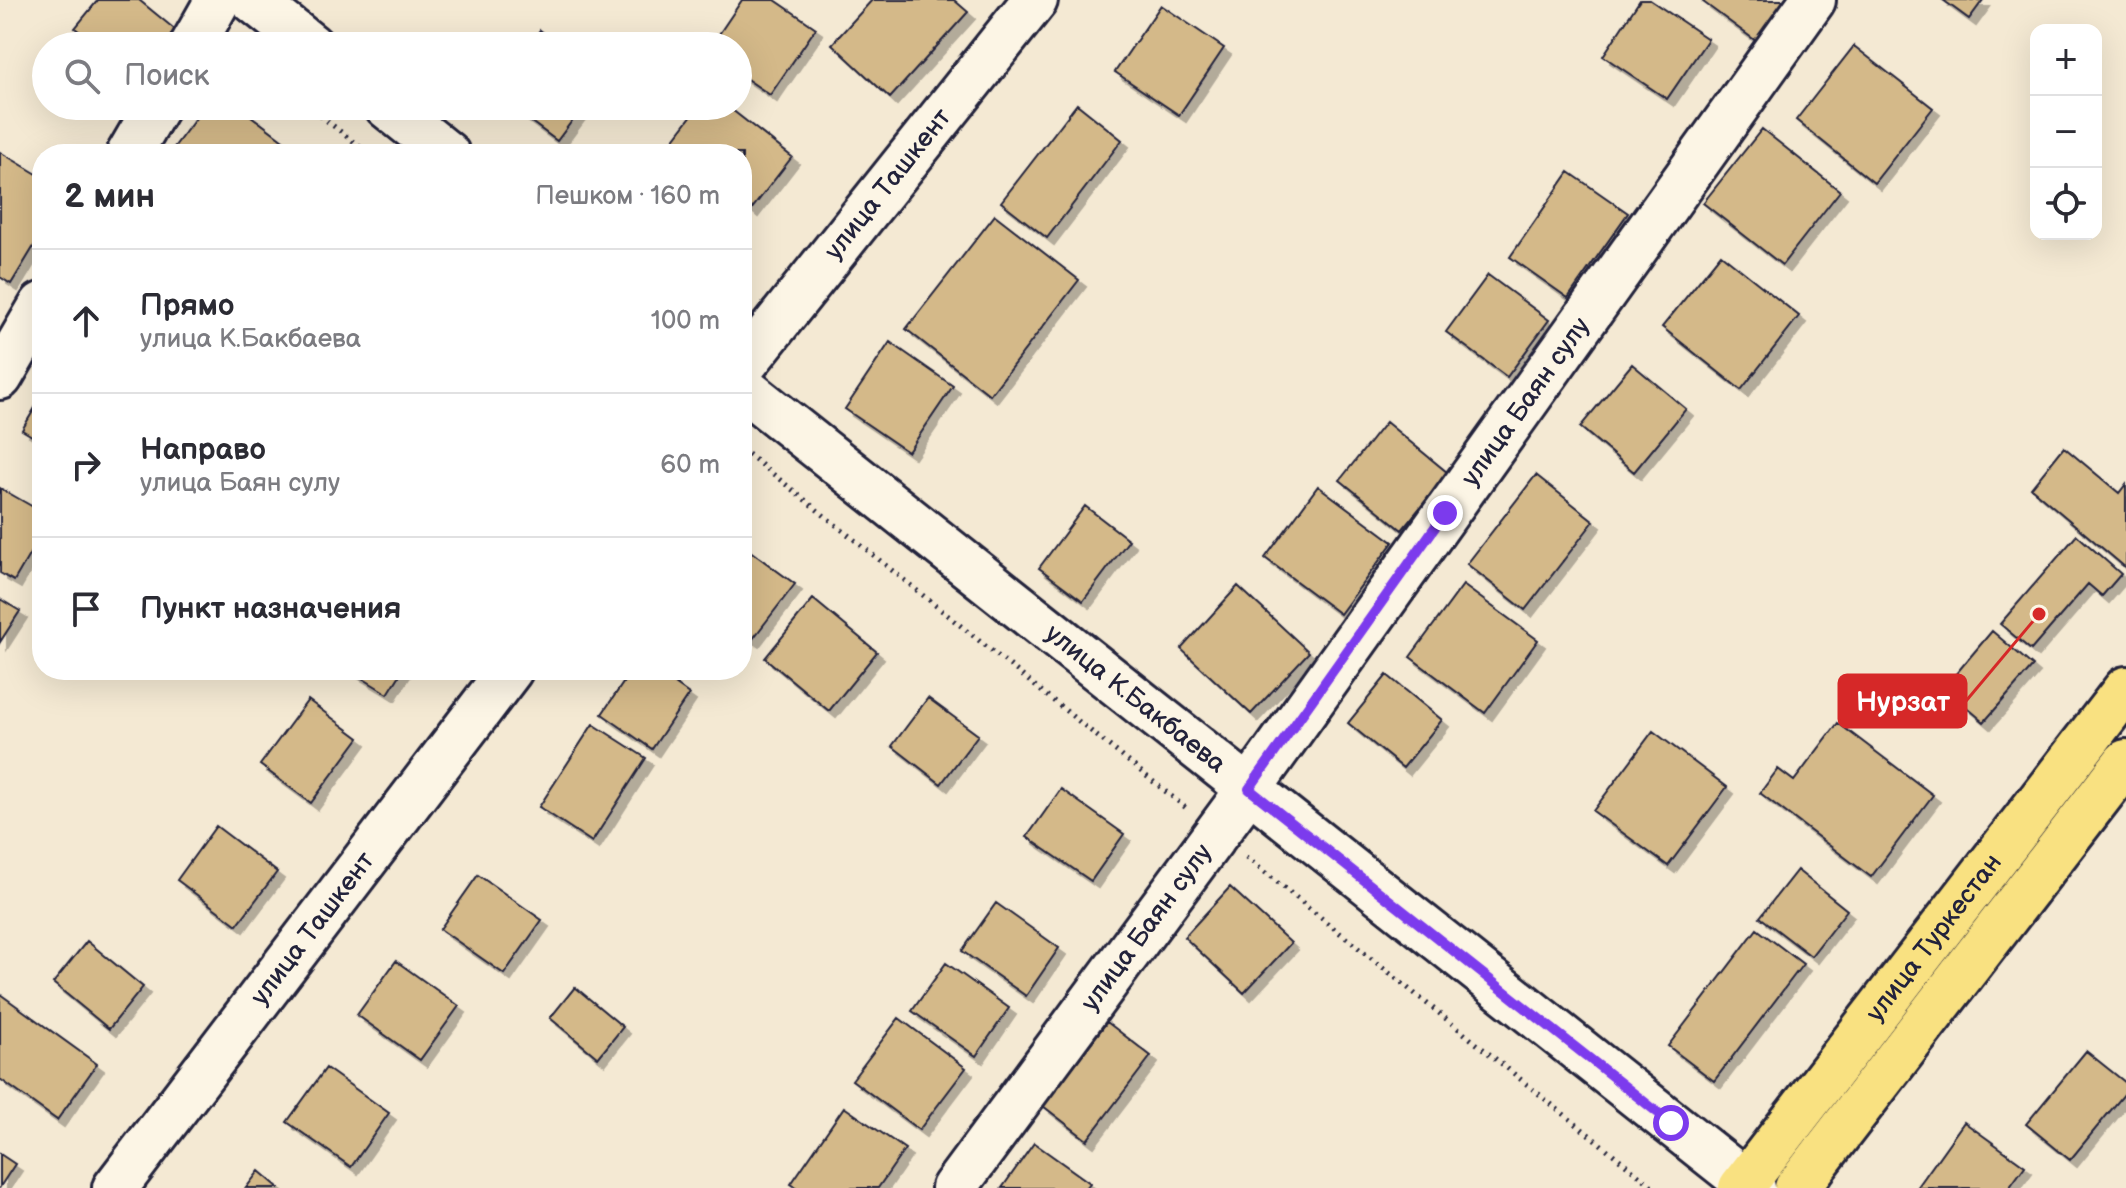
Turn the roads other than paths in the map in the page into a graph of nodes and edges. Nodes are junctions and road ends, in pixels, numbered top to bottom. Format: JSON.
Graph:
{"nodes":[{"id":1,"x":218,"y":0,"type":"edge"},
{"id":2,"x":253,"y":0,"type":"edge"},
{"id":3,"x":1035,"y":0,"type":"edge"},
{"id":4,"x":1813,"y":0,"type":"edge"},
{"id":5,"x":200,"y":32,"type":"edge"},
{"id":6,"x":293,"y":32,"type":"edge"},
{"id":7,"x":149,"y":120,"type":"edge"},
{"id":8,"x":404,"y":120,"type":"edge"},
{"id":9,"x":135,"y":144,"type":"edge"},
{"id":10,"x":434,"y":144,"type":"edge"},
{"id":11,"x":32,"y":322,"type":"edge"},
{"id":12,"x":752,"y":354,"type":"edge"},
{"id":13,"x":0,"y":377,"type":"edge"},
{"id":14,"x":752,"y":395,"type":"edge"},
{"id":15,"x":502,"y":680,"type":"edge"},
{"id":16,"x":2126,"y":689,"type":"edge"},
{"id":17,"x":2126,"y":762,"type":"edge"},
{"id":18,"x":1249,"y":789,"type":"junction"},
{"id":19,"x":1747,"y":1186,"type":"edge"},
{"id":20,"x":115,"y":1188,"type":"edge"},
{"id":21,"x":954,"y":1188,"type":"edge"},
{"id":22,"x":1797,"y":1188,"type":"edge"}],
"edges":[{"from":1,"to":5,"type":"street"},
{"from":2,"to":6,"type":"street"},
{"from":3,"to":12,"type":"street","name":"улица Ташкент"},
{"from":4,"to":18,"type":"street","name":"улица Баян сулу"},
{"from":7,"to":9,"type":"street"},
{"from":8,"to":10,"type":"street"},
{"from":11,"to":13,"type":"street"},
{"from":14,"to":18,"type":"street","name":"улица К.Бакбаева"},
{"from":15,"to":20,"type":"street","name":"улица Ташкент"},
{"from":16,"to":19,"type":"highway","name":"улица Туркестан"},
{"from":17,"to":22,"type":"highway","name":"улица Туркестан"},
{"from":18,"to":19,"type":"street","name":"улица К.Бакбаева"},
{"from":18,"to":21,"type":"street","name":"улица Баян сулу"}]}
